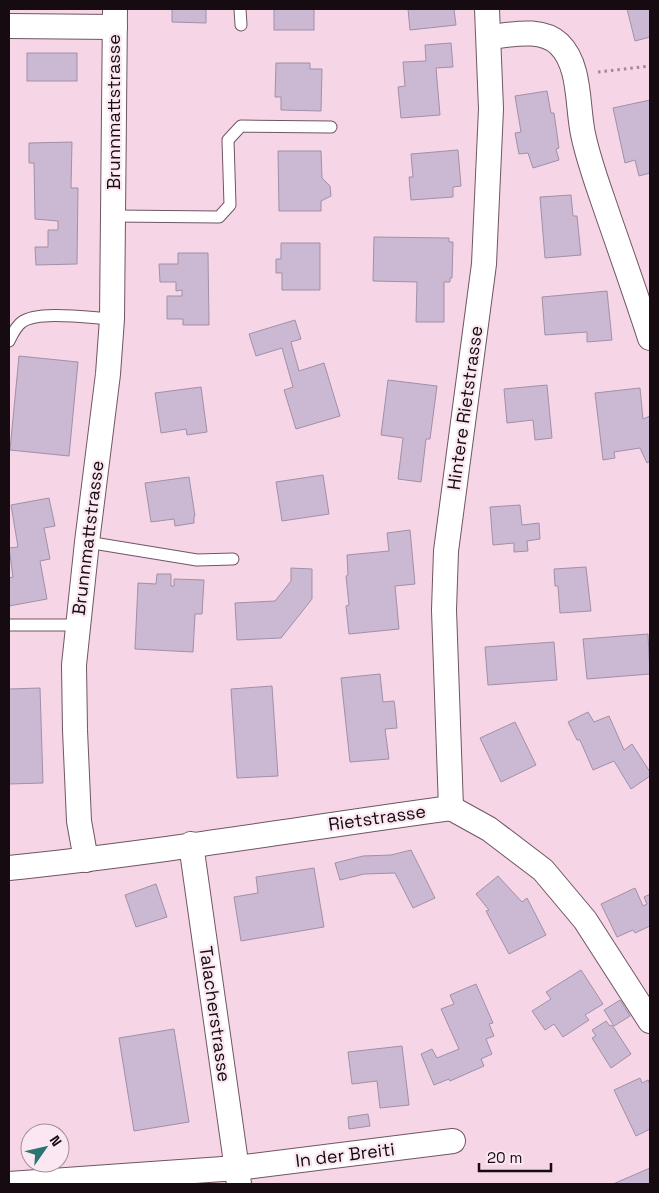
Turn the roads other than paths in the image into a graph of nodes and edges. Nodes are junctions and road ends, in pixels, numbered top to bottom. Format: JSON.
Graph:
{"nodes":[{"id":1,"x":240,"y":9,"type":"edge"},
{"id":2,"x":487,"y":9,"type":"edge"},
{"id":3,"x":115,"y":18,"type":"edge"},
{"id":4,"x":241,"y":25,"type":"dead end"},
{"id":5,"x":9,"y":26,"type":"edge"},
{"id":6,"x":489,"y":38,"type":"junction"},
{"id":7,"x":330,"y":127,"type":"dead end"},
{"id":8,"x":114,"y":216,"type":"junction"},
{"id":9,"x":112,"y":319,"type":"junction"},
{"id":10,"x":650,"y":338,"type":"edge"},
{"id":11,"x":9,"y":341,"type":"edge"},
{"id":12,"x":87,"y":542,"type":"junction"},
{"id":13,"x":233,"y":560,"type":"dead end"},
{"id":14,"x":9,"y":625,"type":"edge"},
{"id":15,"x":78,"y":625,"type":"junction"},
{"id":16,"x":451,"y":808,"type":"junction"},
{"id":17,"x":191,"y":844,"type":"junction"},
{"id":18,"x":86,"y":860,"type":"junction"},
{"id":19,"x":9,"y":868,"type":"edge"},
{"id":20,"x":641,"y":991,"type":"edge"},
{"id":21,"x":650,"y":1021,"type":"edge"},
{"id":22,"x":453,"y":1141,"type":"dead end"},
{"id":23,"x":238,"y":1176,"type":"edge"},
{"id":24,"x":9,"y":1184,"type":"edge"}],
"edges":[{"from":1,"to":4,"type":"lane"},
{"from":2,"to":6,"type":"street","name":"Hintere Rietstrasse"},
{"from":3,"to":5,"type":"street"},
{"from":3,"to":8,"type":"street","name":"Brunnmattstrasse"},
{"from":6,"to":10,"type":"street"},
{"from":6,"to":16,"type":"street","name":"Hintere Rietstrasse"},
{"from":7,"to":8,"type":"lane"},
{"from":8,"to":9,"type":"street","name":"Brunnmattstrasse"},
{"from":9,"to":11,"type":"lane"},
{"from":9,"to":12,"type":"street","name":"Brunnmattstrasse"},
{"from":12,"to":13,"type":"lane"},
{"from":12,"to":15,"type":"street","name":"Brunnmattstrasse"},
{"from":14,"to":15,"type":"lane"},
{"from":15,"to":18,"type":"street","name":"Brunnmattstrasse"},
{"from":16,"to":17,"type":"street","name":"Rietstrasse"},
{"from":16,"to":20,"type":"street","name":"Rietstrasse"},
{"from":17,"to":18,"type":"street","name":"Rietstrasse"},
{"from":17,"to":23,"type":"street","name":"Talacherstrasse"},
{"from":18,"to":19,"type":"street","name":"Rietstrasse"},
{"from":20,"to":21,"type":"street","name":"Rietstrasse"},
{"from":22,"to":23,"type":"street","name":"In der Breiti"},
{"from":23,"to":24,"type":"street","name":"In der Breiti"}]}
